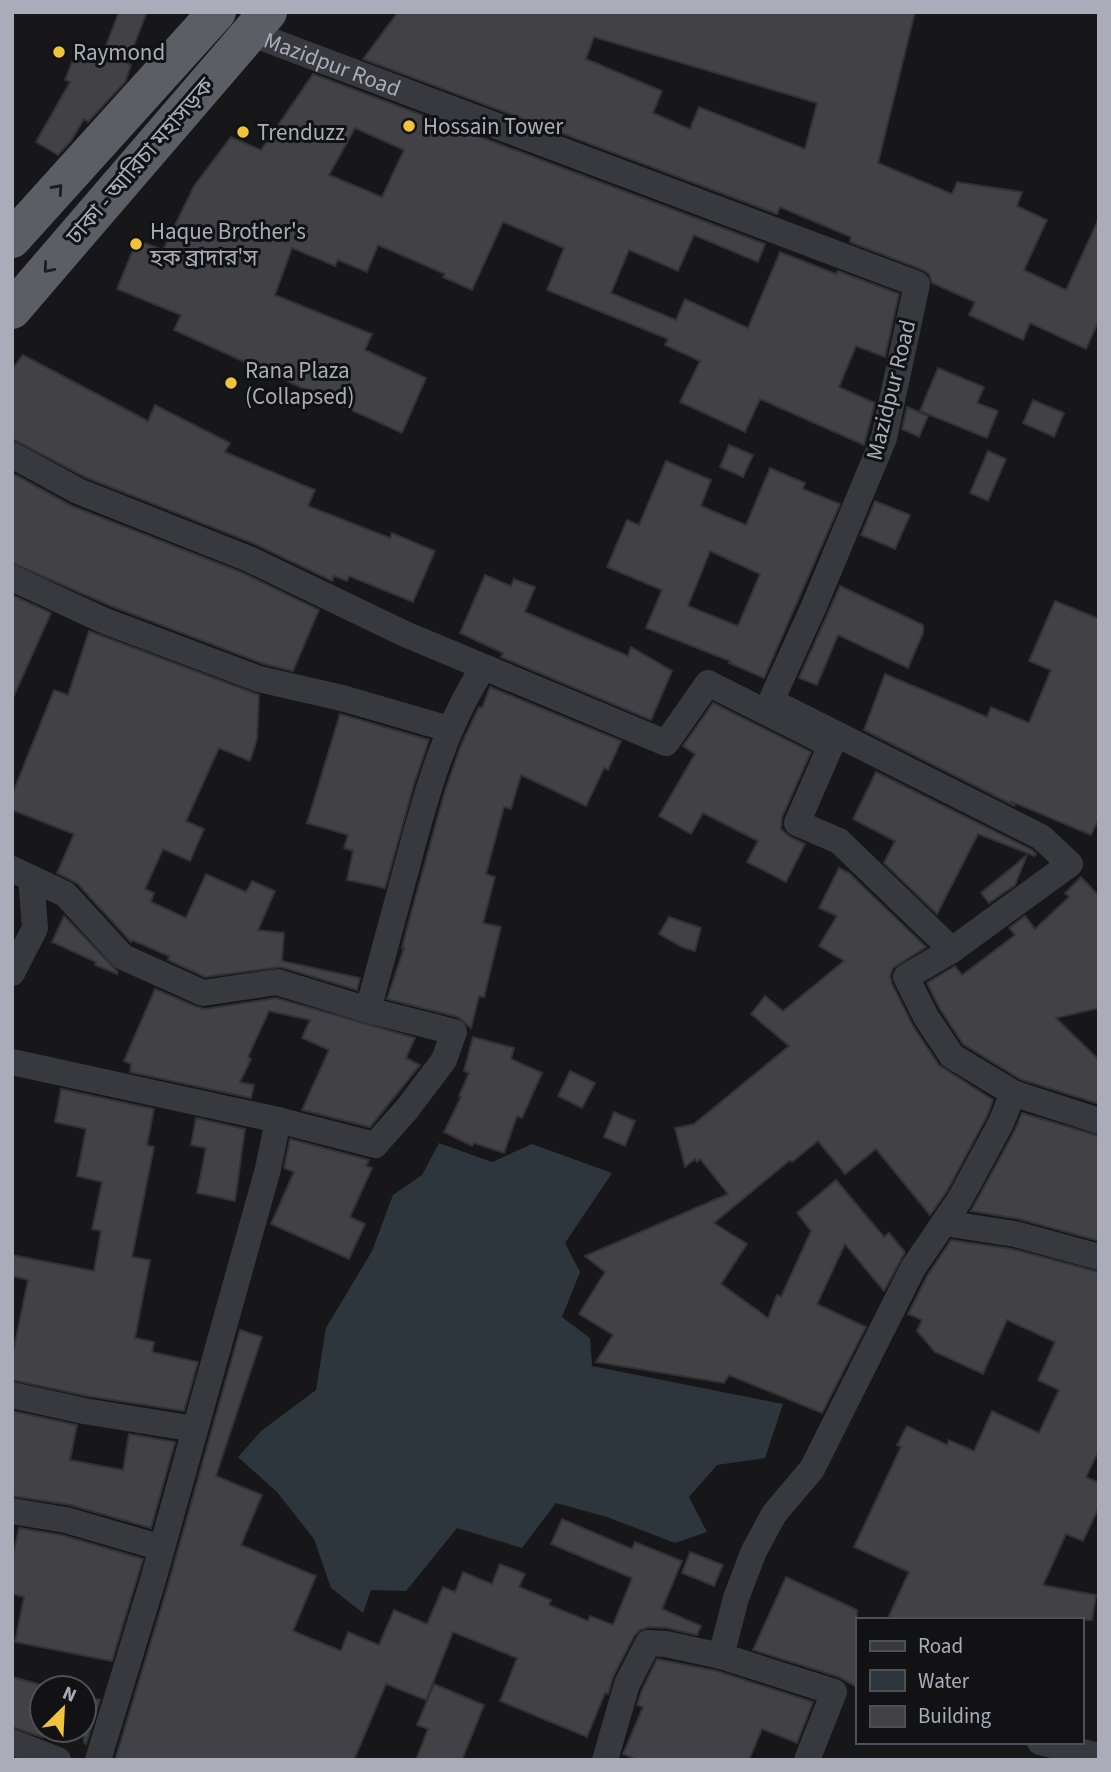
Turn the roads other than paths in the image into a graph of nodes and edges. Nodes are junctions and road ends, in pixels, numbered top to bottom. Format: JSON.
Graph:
{"nodes":[{"id":1,"x":217,"y":12,"type":"edge"},
{"id":2,"x":259,"y":23,"type":"edge"},
{"id":3,"x":12,"y":239,"type":"edge"},
{"id":4,"x":12,"y":310,"type":"edge"},
{"id":5,"x":12,"y":455,"type":"edge"},
{"id":6,"x":12,"y":578,"type":"edge"},
{"id":7,"x":484,"y":668,"type":"junction"},
{"id":8,"x":449,"y":729,"type":"junction"},
{"id":9,"x":22,"y":874,"type":"edge"},
{"id":10,"x":953,"y":950,"type":"junction"},
{"id":11,"x":12,"y":973,"type":"edge"},
{"id":12,"x":368,"y":1010,"type":"junction"},
{"id":13,"x":12,"y":1062,"type":"edge"},
{"id":14,"x":1013,"y":1093,"type":"junction"},
{"id":15,"x":278,"y":1120,"type":"junction"},
{"id":16,"x":1099,"y":1121,"type":"edge"},
{"id":17,"x":944,"y":1223,"type":"junction"},
{"id":18,"x":1099,"y":1257,"type":"edge"},
{"id":19,"x":12,"y":1395,"type":"edge"},
{"id":20,"x":195,"y":1429,"type":"junction"},
{"id":21,"x":12,"y":1511,"type":"edge"},
{"id":22,"x":162,"y":1548,"type":"junction"},
{"id":23,"x":721,"y":1656,"type":"junction"},
{"id":24,"x":845,"y":1695,"type":"edge"},
{"id":25,"x":12,"y":1742,"type":"edge"},
{"id":26,"x":1048,"y":1744,"type":"edge"},
{"id":27,"x":1099,"y":1756,"type":"edge"},
{"id":28,"x":58,"y":1760,"type":"edge"},
{"id":29,"x":98,"y":1760,"type":"edge"},
{"id":30,"x":605,"y":1760,"type":"edge"},
{"id":31,"x":807,"y":1760,"type":"edge"}],
"edges":[{"from":3,"to":1,"type":"highway","name":"ঢাকা - আরিচা মহাসড়ক","one_way":true},
{"from":2,"to":4,"type":"highway","name":"ঢাকা - আরিচা মহাসড়ক","one_way":true},
{"from":2,"to":10,"type":"street","name":"Mazidpur Road"},
{"from":5,"to":7,"type":"street"},
{"from":6,"to":8,"type":"street"},
{"from":7,"to":8,"type":"street"},
{"from":7,"to":10,"type":"street"},
{"from":8,"to":12,"type":"street"},
{"from":9,"to":11,"type":"street"},
{"from":9,"to":12,"type":"street"},
{"from":10,"to":14,"type":"street"},
{"from":12,"to":15,"type":"street"},
{"from":13,"to":15,"type":"street"},
{"from":14,"to":16,"type":"street"},
{"from":14,"to":17,"type":"street"},
{"from":15,"to":20,"type":"street"},
{"from":17,"to":18,"type":"street"},
{"from":17,"to":23,"type":"street"},
{"from":19,"to":20,"type":"street"},
{"from":20,"to":22,"type":"street"},
{"from":21,"to":22,"type":"street"},
{"from":22,"to":29,"type":"street"},
{"from":23,"to":24,"type":"street"},
{"from":23,"to":30,"type":"street"},
{"from":24,"to":31,"type":"street"},
{"from":25,"to":28,"type":"street"},
{"from":26,"to":27,"type":"street"}]}
